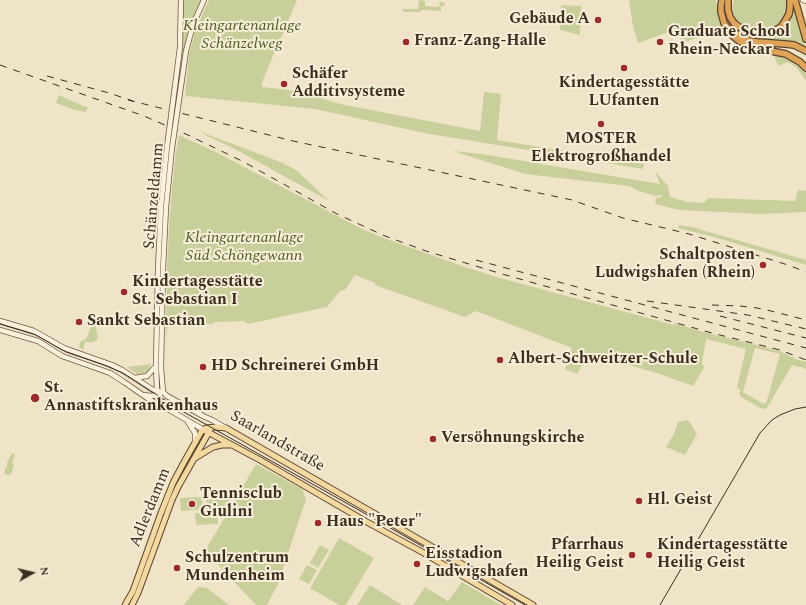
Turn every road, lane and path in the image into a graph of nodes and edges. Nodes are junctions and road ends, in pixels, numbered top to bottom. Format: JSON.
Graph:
{"nodes":[{"id":1,"x":181,"y":0,"type":"edge"},
{"id":2,"x":204,"y":0,"type":"edge"},
{"id":3,"x":725,"y":1,"type":"edge"},
{"id":4,"x":793,"y":2,"type":"edge"},
{"id":5,"x":728,"y":28,"type":"junction"},
{"id":6,"x":806,"y":39,"type":"edge"},
{"id":7,"x":806,"y":51,"type":"edge"},
{"id":8,"x":806,"y":68,"type":"edge"},
{"id":9,"x":180,"y":72,"type":"junction"},
{"id":10,"x":169,"y":148,"type":"junction"},
{"id":11,"x":0,"y":321,"type":"edge"},
{"id":12,"x":0,"y":330,"type":"edge"},
{"id":13,"x":156,"y":366,"type":"junction"},
{"id":14,"x":135,"y":378,"type":"junction"},
{"id":15,"x":163,"y":392,"type":"junction"},
{"id":16,"x":157,"y":393,"type":"junction"},
{"id":17,"x":143,"y":395,"type":"junction"},
{"id":18,"x":164,"y":406,"type":"junction"},
{"id":19,"x":206,"y":417,"type":"junction"},
{"id":20,"x":187,"y":421,"type":"junction"},
{"id":21,"x":226,"y":428,"type":"junction"},
{"id":22,"x":207,"y":430,"type":"junction"},
{"id":23,"x":194,"y":443,"type":"junction"},
{"id":24,"x":231,"y":445,"type":"junction"},
{"id":25,"x":194,"y":459,"type":"junction"},
{"id":26,"x":134,"y":604,"type":"edge"},
{"id":27,"x":126,"y":605,"type":"edge"},
{"id":28,"x":512,"y":605,"type":"edge"},
{"id":29,"x":532,"y":605,"type":"edge"}],
"edges":[{"from":1,"to":9,"type":"main road","name":"Schänzeldamm"},
{"from":2,"to":9,"type":"main road","name":"Schänzeldamm"},
{"from":3,"to":4,"type":"highway"},
{"from":3,"to":5,"type":"highway"},
{"from":4,"to":6,"type":"highway"},
{"from":5,"to":7,"type":"highway"},
{"from":5,"to":8,"type":"highway"},
{"from":9,"to":10,"type":"main road","name":"Schänzeldamm","bridge":true},
{"from":10,"to":13,"type":"main road","name":"Schänzeldamm"},
{"from":10,"to":15,"type":"main road","name":"Schänzeldamm"},
{"from":11,"to":14,"type":"main road"},
{"from":12,"to":17,"type":"main road","name":"Saarlandstraße"},
{"from":13,"to":14,"type":"main road"},
{"from":13,"to":16,"type":"main road","name":"Schänzeldamm"},
{"from":14,"to":16,"type":"main road"},
{"from":15,"to":16,"type":"main road"},
{"from":15,"to":19,"type":"main road","name":"Saarlandstraße"},
{"from":16,"to":17,"type":"main road","name":"Saarlandstraße"},
{"from":16,"to":18,"type":"main road","name":"Schänzeldamm"},
{"from":17,"to":18,"type":"main road","name":"Saarlandstraße"},
{"from":18,"to":20,"type":"main road","name":"Saarlandstraße"},
{"from":19,"to":21,"type":"main road","name":"Saarlandstraße"},
{"from":19,"to":22,"type":"main road"},
{"from":20,"to":22,"type":"main road","name":"Saarlandstraße"},
{"from":20,"to":23,"type":"main road"},
{"from":21,"to":22,"type":"main road"},
{"from":21,"to":29,"type":"main road","name":"Saarlandstraße"},
{"from":22,"to":23,"type":"main road","name":"Adlerdamm"},
{"from":22,"to":24,"type":"main road","name":"Saarlandstraße"},
{"from":22,"to":25,"type":"main road","name":"Adlerdamm"},
{"from":23,"to":27,"type":"main road","name":"Adlerdamm"},
{"from":24,"to":25,"type":"main road"},
{"from":24,"to":28,"type":"main road","name":"Saarlandstraße"},
{"from":25,"to":26,"type":"main road","name":"Adlerdamm"}]}
